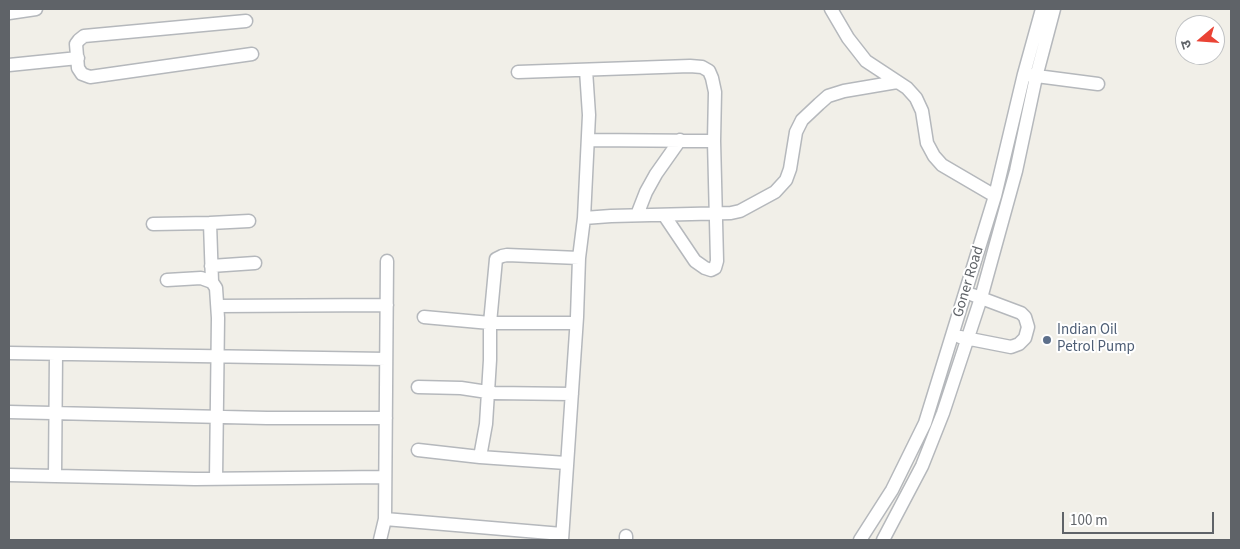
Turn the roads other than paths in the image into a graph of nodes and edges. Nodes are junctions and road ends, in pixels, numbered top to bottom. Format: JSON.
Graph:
{"nodes":[{"id":1,"x":36,"y":9,"type":"edge"},
{"id":2,"x":831,"y":9,"type":"edge"},
{"id":3,"x":1042,"y":9,"type":"edge"},
{"id":4,"x":1054,"y":9,"type":"edge"},
{"id":5,"x":9,"y":13,"type":"edge"},
{"id":6,"x":246,"y":21,"type":"dead end"},
{"id":7,"x":252,"y":54,"type":"dead end"},
{"id":8,"x":78,"y":58,"type":"junction"},
{"id":9,"x":9,"y":65,"type":"edge"},
{"id":10,"x":586,"y":70,"type":"junction"},
{"id":11,"x":518,"y":72,"type":"dead end"},
{"id":12,"x":1030,"y":76,"type":"junction"},
{"id":13,"x":897,"y":82,"type":"junction"},
{"id":14,"x":1098,"y":84,"type":"dead end"},
{"id":15,"x":588,"y":140,"type":"junction"},
{"id":16,"x":680,"y":140,"type":"junction"},
{"id":17,"x":714,"y":141,"type":"junction"},
{"id":18,"x":995,"y":196,"type":"junction"},
{"id":19,"x":715,"y":214,"type":"junction"},
{"id":20,"x":636,"y":215,"type":"junction"},
{"id":21,"x":664,"y":215,"type":"junction"},
{"id":22,"x":584,"y":218,"type":"junction"},
{"id":23,"x":249,"y":221,"type":"dead end"},
{"id":24,"x":210,"y":223,"type":"junction"},
{"id":25,"x":153,"y":224,"type":"dead end"},
{"id":26,"x":579,"y":258,"type":"junction"},
{"id":27,"x":387,"y":261,"type":"dead end"},
{"id":28,"x":255,"y":263,"type":"dead end"},
{"id":29,"x":212,"y":266,"type":"junction"},
{"id":30,"x":167,"y":280,"type":"dead end"},
{"id":31,"x":212,"y":282,"type":"junction"},
{"id":32,"x":966,"y":293,"type":"junction"},
{"id":33,"x":981,"y":298,"type":"junction"},
{"id":34,"x":386,"y":305,"type":"junction"},
{"id":35,"x":218,"y":306,"type":"junction"},
{"id":36,"x":424,"y":317,"type":"dead end"},
{"id":37,"x":490,"y":323,"type":"junction"},
{"id":38,"x":576,"y":323,"type":"junction"},
{"id":39,"x":953,"y":334,"type":"junction"},
{"id":40,"x":966,"y":339,"type":"junction"},
{"id":41,"x":9,"y":353,"type":"edge"},
{"id":42,"x":56,"y":354,"type":"junction"},
{"id":43,"x":218,"y":356,"type":"junction"},
{"id":44,"x":386,"y":359,"type":"junction"},
{"id":45,"x":418,"y":387,"type":"dead end"},
{"id":46,"x":488,"y":392,"type":"junction"},
{"id":47,"x":572,"y":394,"type":"junction"},
{"id":48,"x":9,"y":412,"type":"edge"},
{"id":49,"x":56,"y":413,"type":"junction"},
{"id":50,"x":216,"y":417,"type":"junction"},
{"id":51,"x":386,"y":418,"type":"junction"},
{"id":52,"x":418,"y":450,"type":"dead end"},
{"id":53,"x":480,"y":457,"type":"junction"},
{"id":54,"x":566,"y":463,"type":"junction"},
{"id":55,"x":9,"y":475,"type":"edge"},
{"id":56,"x":56,"y":476,"type":"junction"},
{"id":57,"x":385,"y":477,"type":"junction"},
{"id":58,"x":216,"y":478,"type":"junction"},
{"id":59,"x":385,"y":519,"type":"junction"},
{"id":60,"x":562,"y":537,"type":"edge"},
{"id":61,"x":380,"y":540,"type":"edge"},
{"id":62,"x":860,"y":540,"type":"edge"},
{"id":63,"x":883,"y":540,"type":"edge"}],
"edges":[{"from":1,"to":5,"type":"street"},
{"from":2,"to":13,"type":"street"},
{"from":3,"to":12,"type":"street","name":"Goner Road"},
{"from":4,"to":12,"type":"street","name":"Goner Road"},
{"from":6,"to":8,"type":"street"},
{"from":7,"to":8,"type":"street"},
{"from":8,"to":9,"type":"street"},
{"from":10,"to":11,"type":"street"},
{"from":10,"to":15,"type":"street"},
{"from":10,"to":17,"type":"street"},
{"from":12,"to":14,"type":"street"},
{"from":12,"to":18,"type":"street","name":"Goner Road"},
{"from":12,"to":33,"type":"street","name":"Goner Road"},
{"from":13,"to":18,"type":"street"},
{"from":13,"to":19,"type":"street"},
{"from":15,"to":16,"type":"street"},
{"from":15,"to":22,"type":"street"},
{"from":16,"to":17,"type":"street"},
{"from":16,"to":20,"type":"street"},
{"from":17,"to":19,"type":"street"},
{"from":18,"to":32,"type":"street","name":"Goner Road"},
{"from":19,"to":21,"type":"street"},
{"from":19,"to":21,"type":"street"},
{"from":20,"to":21,"type":"street"},
{"from":20,"to":22,"type":"street"},
{"from":22,"to":26,"type":"street"},
{"from":23,"to":24,"type":"street"},
{"from":24,"to":25,"type":"street"},
{"from":24,"to":29,"type":"street"},
{"from":26,"to":37,"type":"street"},
{"from":26,"to":38,"type":"street"},
{"from":27,"to":34,"type":"street"},
{"from":28,"to":29,"type":"street"},
{"from":29,"to":31,"type":"street"},
{"from":30,"to":31,"type":"street"},
{"from":31,"to":35,"type":"street"},
{"from":32,"to":33,"type":"street"},
{"from":32,"to":39,"type":"street","name":"Goner Road"},
{"from":33,"to":40,"type":"street","name":"Goner Road"},
{"from":33,"to":40,"type":"street"},
{"from":34,"to":35,"type":"street"},
{"from":34,"to":44,"type":"street"},
{"from":35,"to":43,"type":"street"},
{"from":36,"to":37,"type":"street"},
{"from":37,"to":38,"type":"street"},
{"from":37,"to":46,"type":"street"},
{"from":38,"to":47,"type":"street"},
{"from":39,"to":40,"type":"street"},
{"from":39,"to":62,"type":"street","name":"Goner Road"},
{"from":40,"to":63,"type":"street","name":"Goner Road"},
{"from":41,"to":42,"type":"street"},
{"from":42,"to":43,"type":"street"},
{"from":42,"to":49,"type":"street"},
{"from":43,"to":44,"type":"street"},
{"from":43,"to":50,"type":"street"},
{"from":44,"to":51,"type":"street"},
{"from":45,"to":46,"type":"street"},
{"from":46,"to":47,"type":"street"},
{"from":46,"to":53,"type":"street"},
{"from":47,"to":54,"type":"street"},
{"from":48,"to":49,"type":"street"},
{"from":49,"to":50,"type":"street"},
{"from":49,"to":56,"type":"street"},
{"from":50,"to":51,"type":"street"},
{"from":50,"to":58,"type":"street"},
{"from":51,"to":57,"type":"street"},
{"from":52,"to":53,"type":"street"},
{"from":53,"to":54,"type":"street"},
{"from":54,"to":60,"type":"street"},
{"from":55,"to":56,"type":"street"},
{"from":56,"to":58,"type":"street"},
{"from":57,"to":58,"type":"street"},
{"from":57,"to":59,"type":"street"},
{"from":59,"to":60,"type":"street"},
{"from":59,"to":61,"type":"street"}]}
